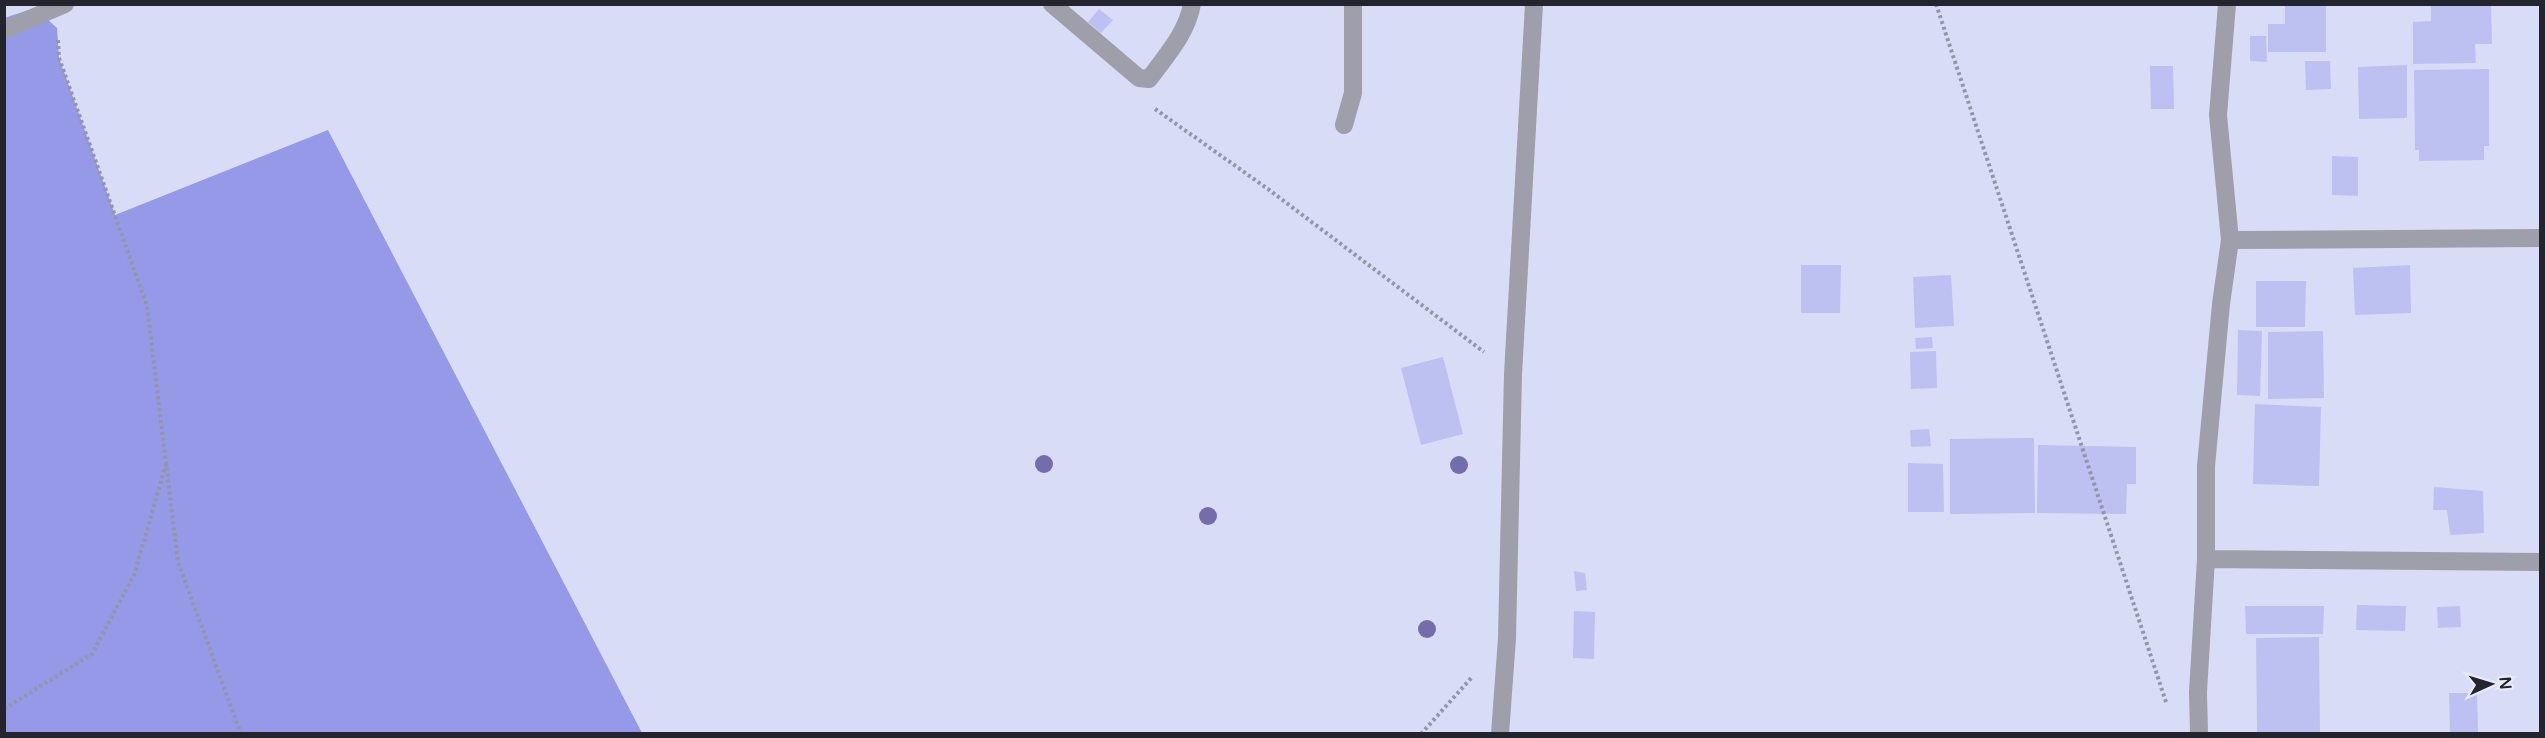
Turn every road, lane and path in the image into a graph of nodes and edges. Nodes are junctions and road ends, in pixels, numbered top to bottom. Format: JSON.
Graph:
{"nodes":[{"id":1,"x":65,"y":4,"type":"edge"},
{"id":2,"x":1052,"y":4,"type":"edge"},
{"id":3,"x":1192,"y":4,"type":"edge"},
{"id":4,"x":1353,"y":4,"type":"edge"},
{"id":5,"x":1534,"y":4,"type":"edge"},
{"id":6,"x":1936,"y":4,"type":"edge"},
{"id":7,"x":2227,"y":4,"type":"edge"},
{"id":8,"x":4,"y":30,"type":"edge"},
{"id":9,"x":58,"y":38,"type":"dead end"},
{"id":10,"x":1146,"y":103,"type":"dead end"},
{"id":11,"x":1344,"y":125,"type":"dead end"},
{"id":12,"x":2541,"y":238,"type":"edge"},
{"id":13,"x":2230,"y":240,"type":"junction"},
{"id":14,"x":1513,"y":374,"type":"junction"},
{"id":15,"x":166,"y":462,"type":"junction"},
{"id":16,"x":2206,"y":559,"type":"junction"},
{"id":17,"x":2541,"y":561,"type":"edge"},
{"id":18,"x":1507,"y":638,"type":"junction"},
{"id":19,"x":4,"y":709,"type":"edge"},
{"id":20,"x":2169,"y":711,"type":"dead end"},
{"id":21,"x":241,"y":734,"type":"edge"},
{"id":22,"x":1421,"y":734,"type":"edge"},
{"id":23,"x":1500,"y":734,"type":"edge"},
{"id":24,"x":2199,"y":734,"type":"edge"}],
"edges":[{"from":1,"to":8,"type":"street"},
{"from":2,"to":3,"type":"street"},
{"from":4,"to":11,"type":"street"},
{"from":5,"to":14,"type":"street"},
{"from":6,"to":20,"type":"path"},
{"from":7,"to":13,"type":"street"},
{"from":9,"to":15,"type":"path"},
{"from":10,"to":14,"type":"path"},
{"from":12,"to":13,"type":"street"},
{"from":13,"to":16,"type":"street"},
{"from":14,"to":18,"type":"street"},
{"from":15,"to":19,"type":"path"},
{"from":15,"to":21,"type":"path"},
{"from":16,"to":17,"type":"street"},
{"from":16,"to":24,"type":"street"},
{"from":18,"to":22,"type":"path"},
{"from":18,"to":23,"type":"street"}]}
